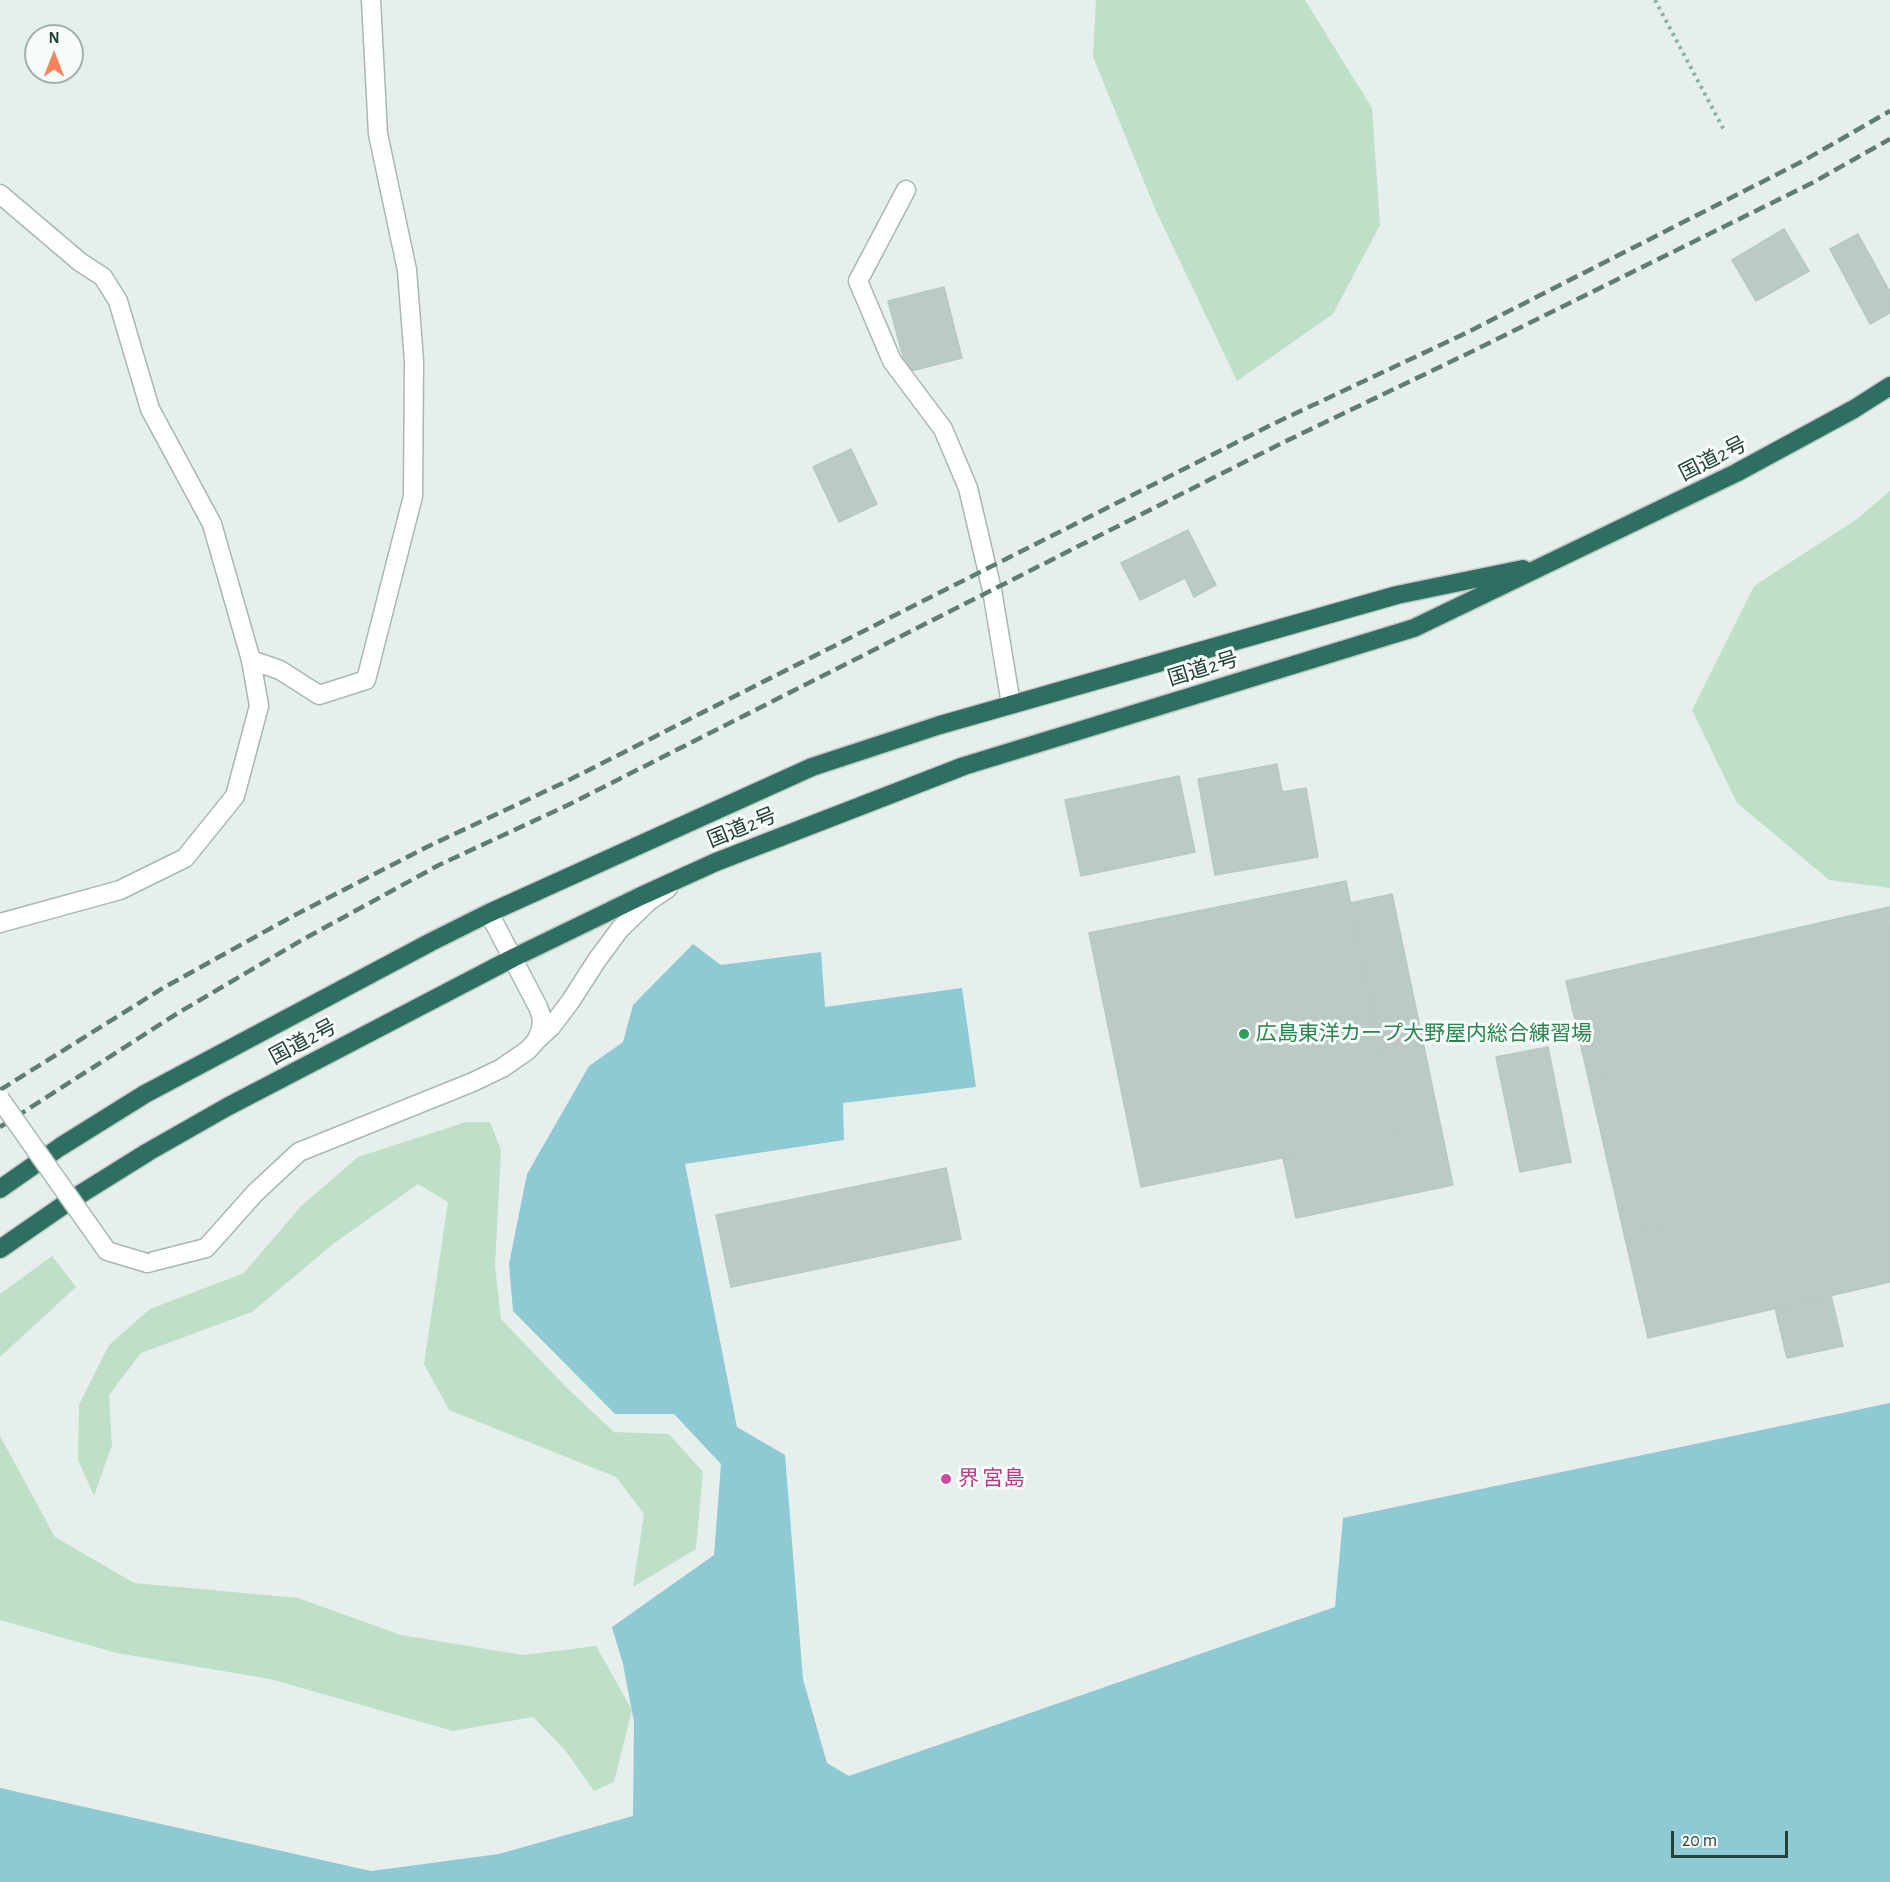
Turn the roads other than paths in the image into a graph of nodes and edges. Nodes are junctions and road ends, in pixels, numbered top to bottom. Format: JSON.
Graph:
{"nodes":[{"id":1,"x":371,"y":0,"type":"edge"},
{"id":2,"x":906,"y":190,"type":"dead end"},
{"id":3,"x":0,"y":194,"type":"edge"},
{"id":4,"x":1890,"y":386,"type":"edge"},
{"id":5,"x":1551,"y":563,"type":"junction"},
{"id":6,"x":251,"y":660,"type":"junction"},
{"id":7,"x":1011,"y":704,"type":"junction"},
{"id":8,"x":716,"y":862,"type":"junction"},
{"id":9,"x":489,"y":913,"type":"junction"},
{"id":10,"x":0,"y":923,"type":"edge"},
{"id":11,"x":513,"y":958,"type":"junction"},
{"id":12,"x":536,"y":1041,"type":"junction"},
{"id":13,"x":0,"y":1099,"type":"edge"},
{"id":14,"x":0,"y":1189,"type":"edge"},
{"id":15,"x":0,"y":1249,"type":"edge"}],
"edges":[{"from":1,"to":6,"type":"street"},
{"from":2,"to":7,"type":"street"},
{"from":3,"to":6,"type":"street"},
{"from":4,"to":5,"type":"highway","name":"国道2号"},
{"from":5,"to":7,"type":"highway","name":"国道2号"},
{"from":5,"to":8,"type":"highway","name":"国道2号"},
{"from":6,"to":10,"type":"street"},
{"from":7,"to":9,"type":"highway","name":"国道2号"},
{"from":8,"to":11,"type":"highway","name":"国道2号"},
{"from":8,"to":12,"type":"street"},
{"from":9,"to":11,"type":"street"},
{"from":9,"to":14,"type":"highway","name":"国道2号"},
{"from":11,"to":12,"type":"street"},
{"from":11,"to":15,"type":"highway","name":"国道2号"},
{"from":12,"to":13,"type":"street","bridge":true}]}
